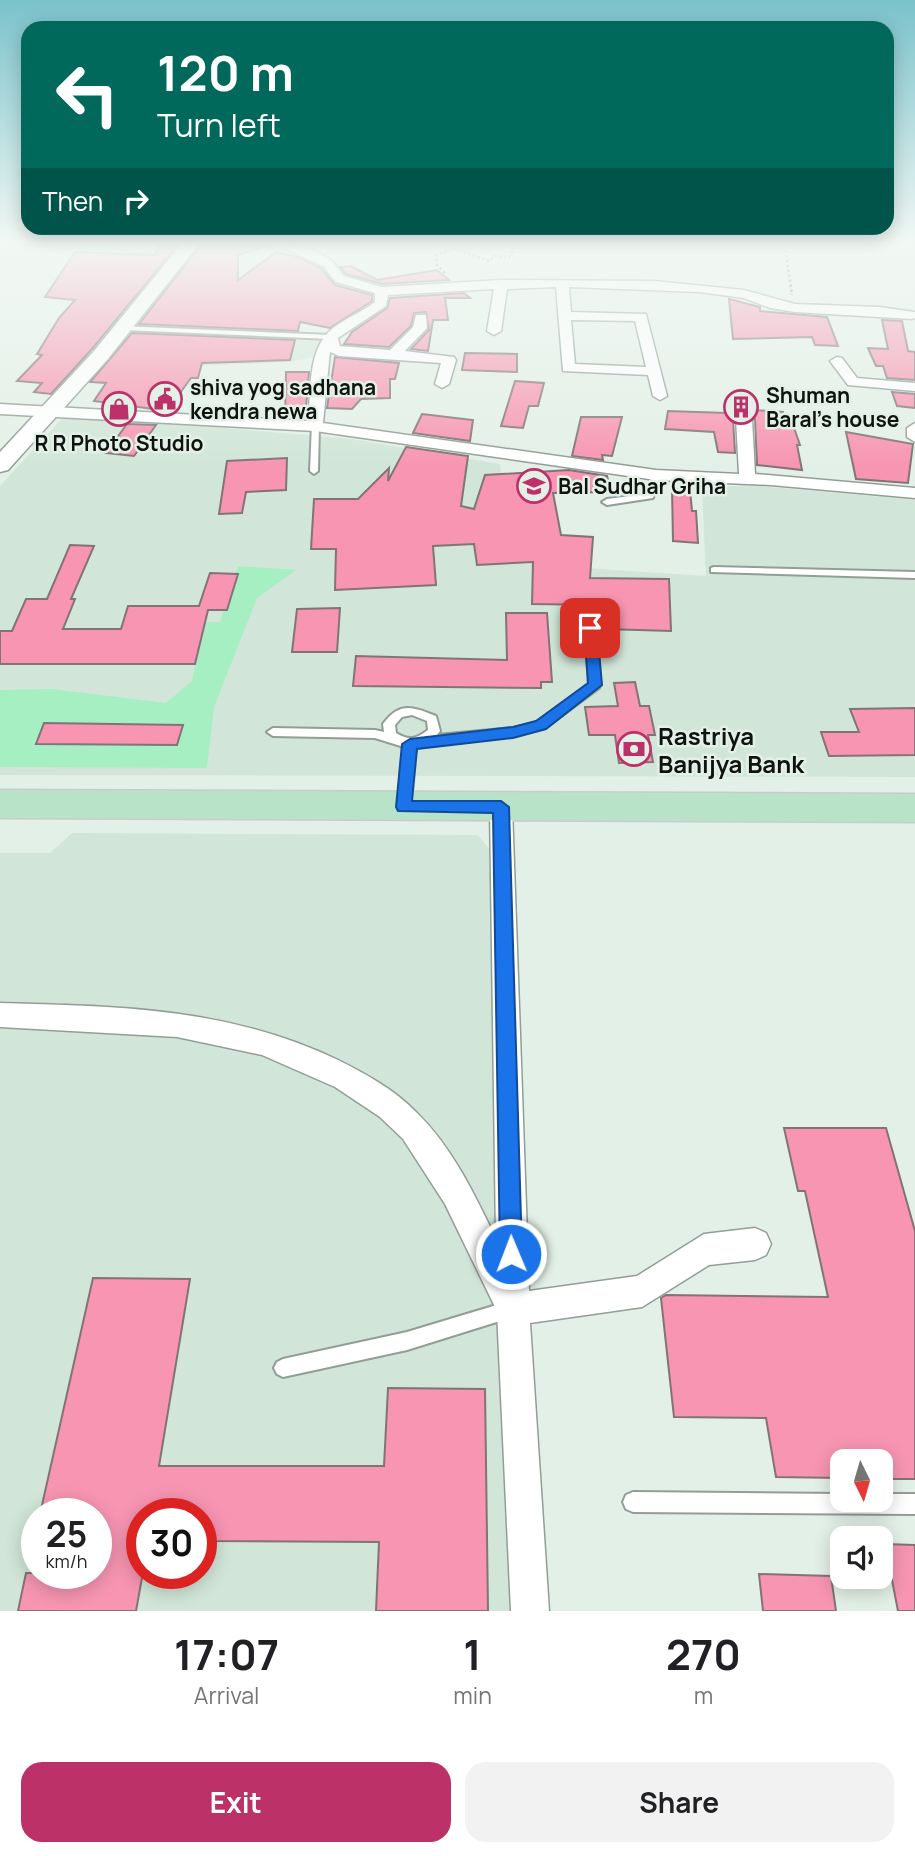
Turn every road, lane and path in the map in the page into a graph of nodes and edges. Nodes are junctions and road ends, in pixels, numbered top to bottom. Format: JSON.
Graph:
{"nodes":[{"id":1,"x":133,"y":315,"type":"edge"},
{"id":2,"x":368,"y":315,"type":"edge"},
{"id":3,"x":496,"y":315,"type":"edge"},
{"id":4,"x":564,"y":316,"type":"joint"},
{"id":5,"x":421,"y":318,"type":"dead end"},
{"id":6,"x":123,"y":328,"type":"junction"},
{"id":7,"x":494,"y":331,"type":"dead end"},
{"id":8,"x":331,"y":337,"type":"junction"},
{"id":9,"x":394,"y":354,"type":"junction"},
{"id":10,"x":837,"y":361,"type":"dead end"},
{"id":11,"x":651,"y":370,"type":"junction"},
{"id":12,"x":442,"y":384,"type":"dead end"},
{"id":13,"x":915,"y":387,"type":"edge"},
{"id":14,"x":660,"y":396,"type":"dead end"},
{"id":15,"x":0,"y":409,"type":"edge"},
{"id":16,"x":50,"y":411,"type":"junction"},
{"id":17,"x":744,"y":419,"type":"dead end"},
{"id":18,"x":315,"y":426,"type":"junction"},
{"id":19,"x":915,"y":428,"type":"edge"},
{"id":20,"x":915,"y":437,"type":"edge"},
{"id":21,"x":0,"y":465,"type":"edge"},
{"id":22,"x":314,"y":471,"type":"dead end"},
{"id":23,"x":656,"y":475,"type":"junction"},
{"id":24,"x":747,"y":479,"type":"junction"},
{"id":25,"x":915,"y":493,"type":"edge"},
{"id":26,"x":607,"y":502,"type":"dead end"},
{"id":27,"x":714,"y":570,"type":"dead end"},
{"id":28,"x":915,"y":575,"type":"edge"},
{"id":29,"x":590,"y":628,"type":"dead end"},
{"id":30,"x":273,"y":732,"type":"dead end"},
{"id":31,"x":395,"y":739,"type":"junction"},
{"id":32,"x":425,"y":740,"type":"junction"},
{"id":33,"x":410,"y":744,"type":"junction"},
{"id":34,"x":0,"y":803,"type":"edge"},
{"id":35,"x":404,"y":807,"type":"junction"},
{"id":36,"x":501,"y":807,"type":"junction"},
{"id":37,"x":915,"y":808,"type":"edge"},
{"id":38,"x":0,"y":1015,"type":"edge"},
{"id":39,"x":755,"y":1244,"type":"dead end"},
{"id":40,"x":513,"y":1309,"type":"junction"},
{"id":41,"x":283,"y":1368,"type":"dead end"},
{"id":42,"x":633,"y":1502,"type":"dead end"},
{"id":43,"x":915,"y":1504,"type":"edge"},
{"id":44,"x":530,"y":1611,"type":"edge"}],
"edges":[{"from":1,"to":6,"type":"main road"},
{"from":2,"to":8,"type":"street"},
{"from":3,"to":7,"type":"street"},
{"from":4,"to":11,"type":"street"},
{"from":4,"to":11,"type":"street"},
{"from":5,"to":9,"type":"street"},
{"from":6,"to":8,"type":"lane"},
{"from":6,"to":16,"type":"main road"},
{"from":8,"to":9,"type":"street"},
{"from":8,"to":18,"type":"street"},
{"from":9,"to":12,"type":"street"},
{"from":10,"to":13,"type":"street"},
{"from":11,"to":14,"type":"street"},
{"from":15,"to":16,"type":"street"},
{"from":16,"to":18,"type":"street"},
{"from":16,"to":21,"type":"main road"},
{"from":17,"to":24,"type":"street"},
{"from":18,"to":22,"type":"lane"},
{"from":18,"to":23,"type":"street"},
{"from":19,"to":20,"type":"street"},
{"from":23,"to":24,"type":"street"},
{"from":23,"to":26,"type":"lane"},
{"from":24,"to":25,"type":"street"},
{"from":27,"to":28,"type":"lane"},
{"from":29,"to":32,"type":"lane"},
{"from":30,"to":31,"type":"lane"},
{"from":31,"to":32,"type":"lane"},
{"from":31,"to":33,"type":"lane"},
{"from":32,"to":33,"type":"lane"},
{"from":33,"to":35,"type":"lane"},
{"from":34,"to":35,"type":"main road"},
{"from":35,"to":36,"type":"main road"},
{"from":36,"to":37,"type":"main road"},
{"from":36,"to":40,"type":"street"},
{"from":38,"to":40,"type":"street"},
{"from":39,"to":40,"type":"street"},
{"from":40,"to":41,"type":"lane"},
{"from":40,"to":44,"type":"street"},
{"from":42,"to":43,"type":"lane"}]}
